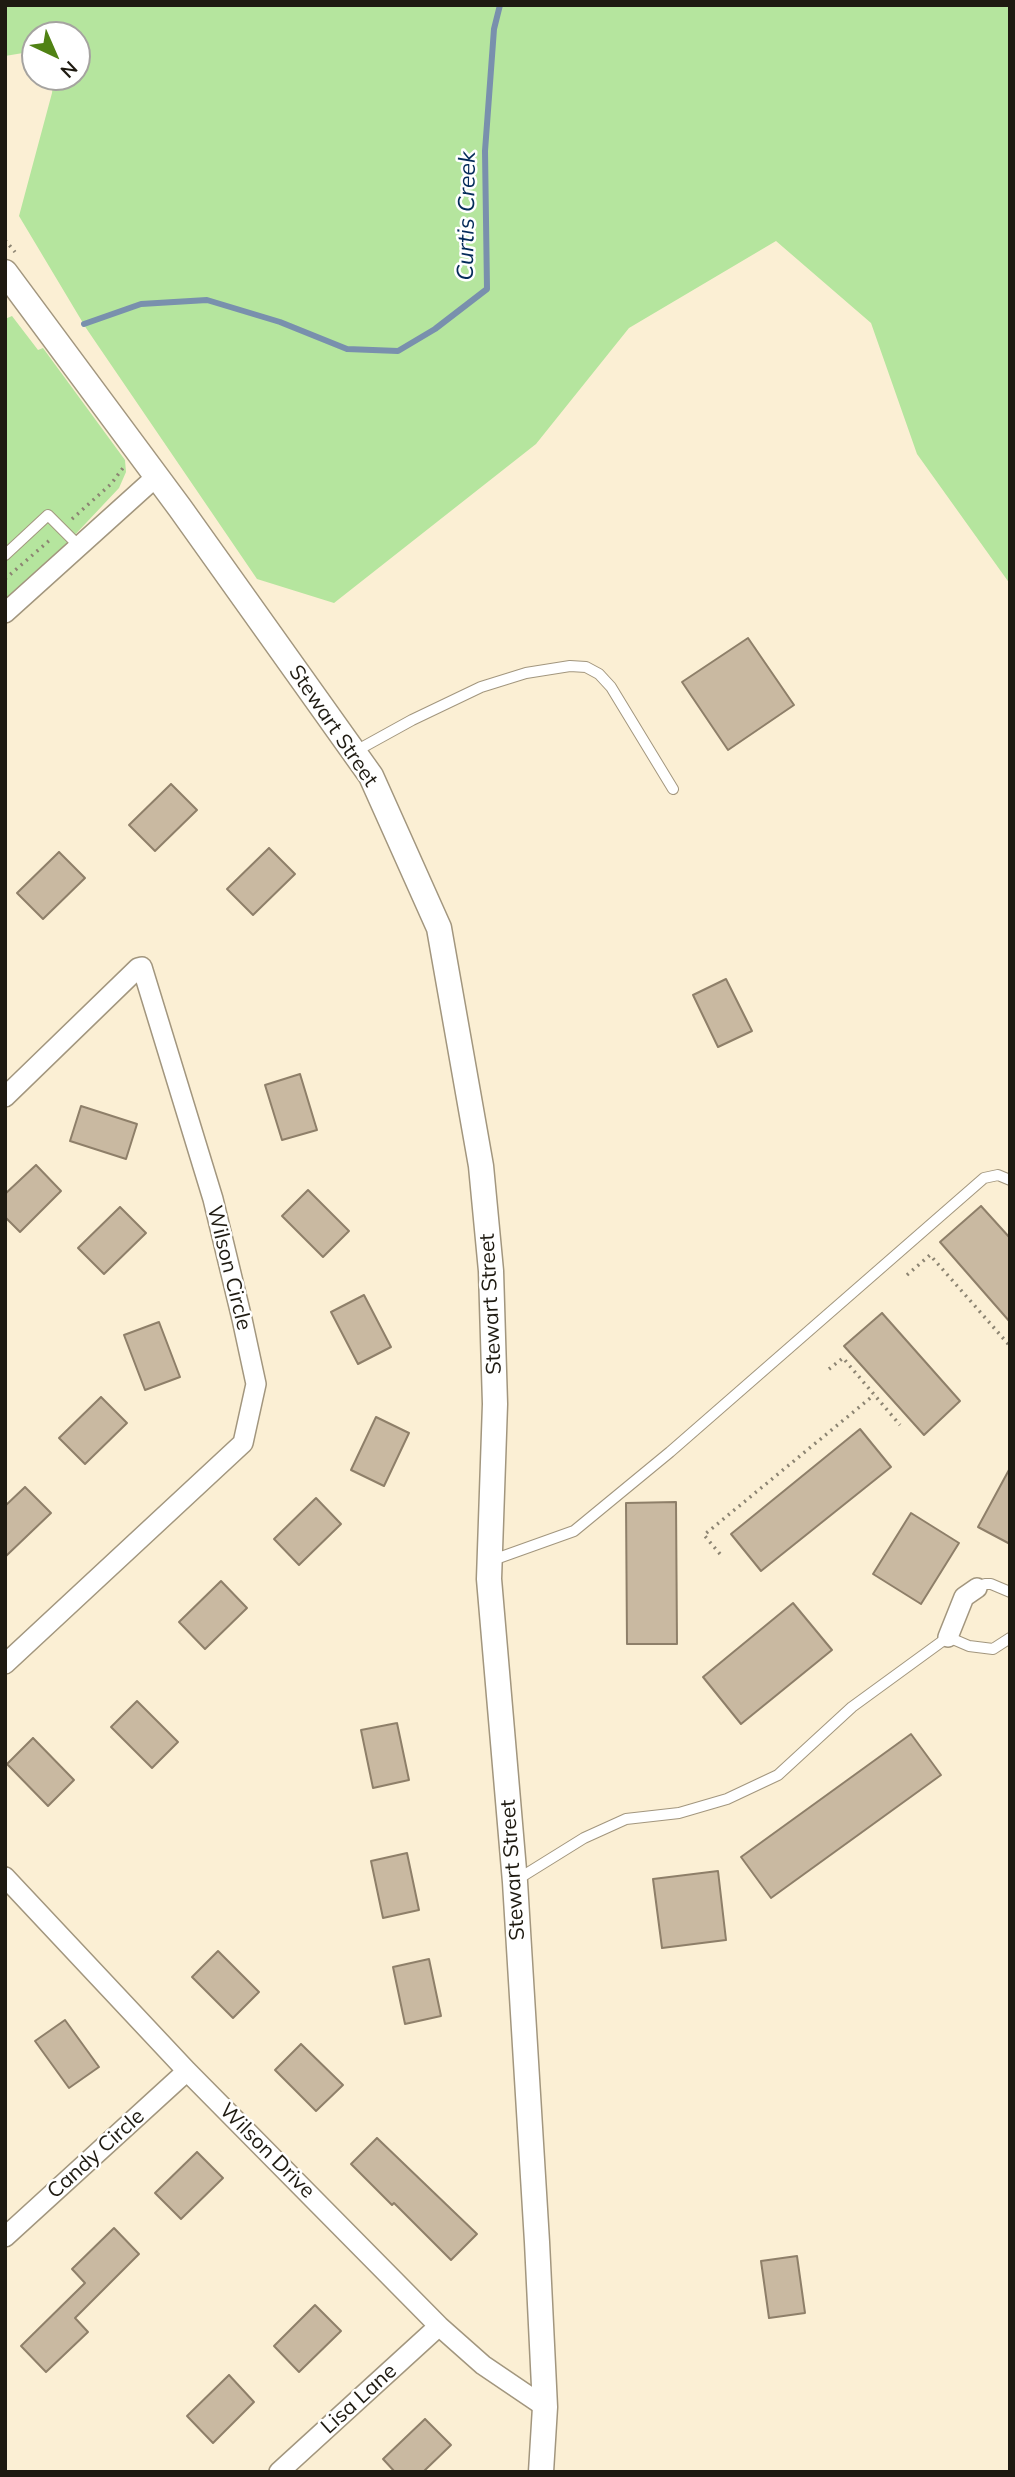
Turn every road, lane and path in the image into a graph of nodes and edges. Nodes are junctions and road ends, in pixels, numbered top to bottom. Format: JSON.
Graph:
{"nodes":[{"id":1,"x":5,"y":272,"type":"edge"},
{"id":2,"x":126,"y":467,"type":"dead end"},
{"id":3,"x":157,"y":476,"type":"junction"},
{"id":4,"x":68,"y":523,"type":"dead end"},
{"id":5,"x":58,"y":533,"type":"dead end"},
{"id":6,"x":79,"y":546,"type":"junction"},
{"id":7,"x":5,"y":555,"type":"edge"},
{"id":8,"x":5,"y":579,"type":"edge"},
{"id":9,"x":5,"y":612,"type":"edge"},
{"id":10,"x":354,"y":752,"type":"junction"},
{"id":11,"x":673,"y":789,"type":"dead end"},
{"id":12,"x":5,"y":1097,"type":"edge"},
{"id":13,"x":1010,"y":1180,"type":"edge"},
{"id":14,"x":906,"y":1275,"type":"dead end"},
{"id":15,"x":1010,"y":1346,"type":"edge"},
{"id":16,"x":829,"y":1370,"type":"dead end"},
{"id":17,"x":874,"y":1395,"type":"junction"},
{"id":18,"x":900,"y":1425,"type":"dead end"},
{"id":19,"x":720,"y":1554,"type":"dead end"},
{"id":20,"x":489,"y":1562,"type":"junction"},
{"id":21,"x":977,"y":1588,"type":"joint"},
{"id":22,"x":1010,"y":1592,"type":"edge"},
{"id":23,"x":948,"y":1637,"type":"junction"},
{"id":24,"x":1010,"y":1638,"type":"edge"},
{"id":25,"x":5,"y":1664,"type":"edge"},
{"id":26,"x":5,"y":1877,"type":"edge"},
{"id":27,"x":514,"y":1882,"type":"junction"},
{"id":28,"x":187,"y":2070,"type":"junction"},
{"id":29,"x":5,"y":2237,"type":"edge"},
{"id":30,"x":439,"y":2326,"type":"junction"},
{"id":31,"x":545,"y":2407,"type":"junction"},
{"id":32,"x":279,"y":2472,"type":"edge"},
{"id":33,"x":541,"y":2472,"type":"edge"}],
"edges":[{"from":1,"to":3,"type":"street","name":"Stewart Street"},
{"from":2,"to":4,"type":"path"},
{"from":3,"to":6,"type":"street"},
{"from":3,"to":10,"type":"street","name":"Stewart Street"},
{"from":5,"to":8,"type":"path"},
{"from":6,"to":7,"type":"lane"},
{"from":6,"to":9,"type":"street"},
{"from":10,"to":11,"type":"lane"},
{"from":10,"to":20,"type":"street","name":"Stewart Street"},
{"from":12,"to":25,"type":"street","name":"Wilson Circle"},
{"from":13,"to":20,"type":"lane"},
{"from":14,"to":15,"type":"path"},
{"from":16,"to":17,"type":"path"},
{"from":17,"to":18,"type":"path"},
{"from":17,"to":19,"type":"path"},
{"from":20,"to":27,"type":"street","name":"Stewart Street"},
{"from":21,"to":22,"type":"lane"},
{"from":21,"to":23,"type":"street"},
{"from":23,"to":24,"type":"lane"},
{"from":23,"to":27,"type":"lane"},
{"from":26,"to":28,"type":"street","name":"Wilson Drive"},
{"from":27,"to":31,"type":"street","name":"Stewart Street"},
{"from":28,"to":29,"type":"street","name":"Candy Circle"},
{"from":28,"to":30,"type":"street","name":"Wilson Drive"},
{"from":30,"to":31,"type":"street","name":"Wilson Drive"},
{"from":30,"to":32,"type":"street","name":"Lisa Lane"},
{"from":31,"to":33,"type":"street","name":"Stewart Street"}]}
